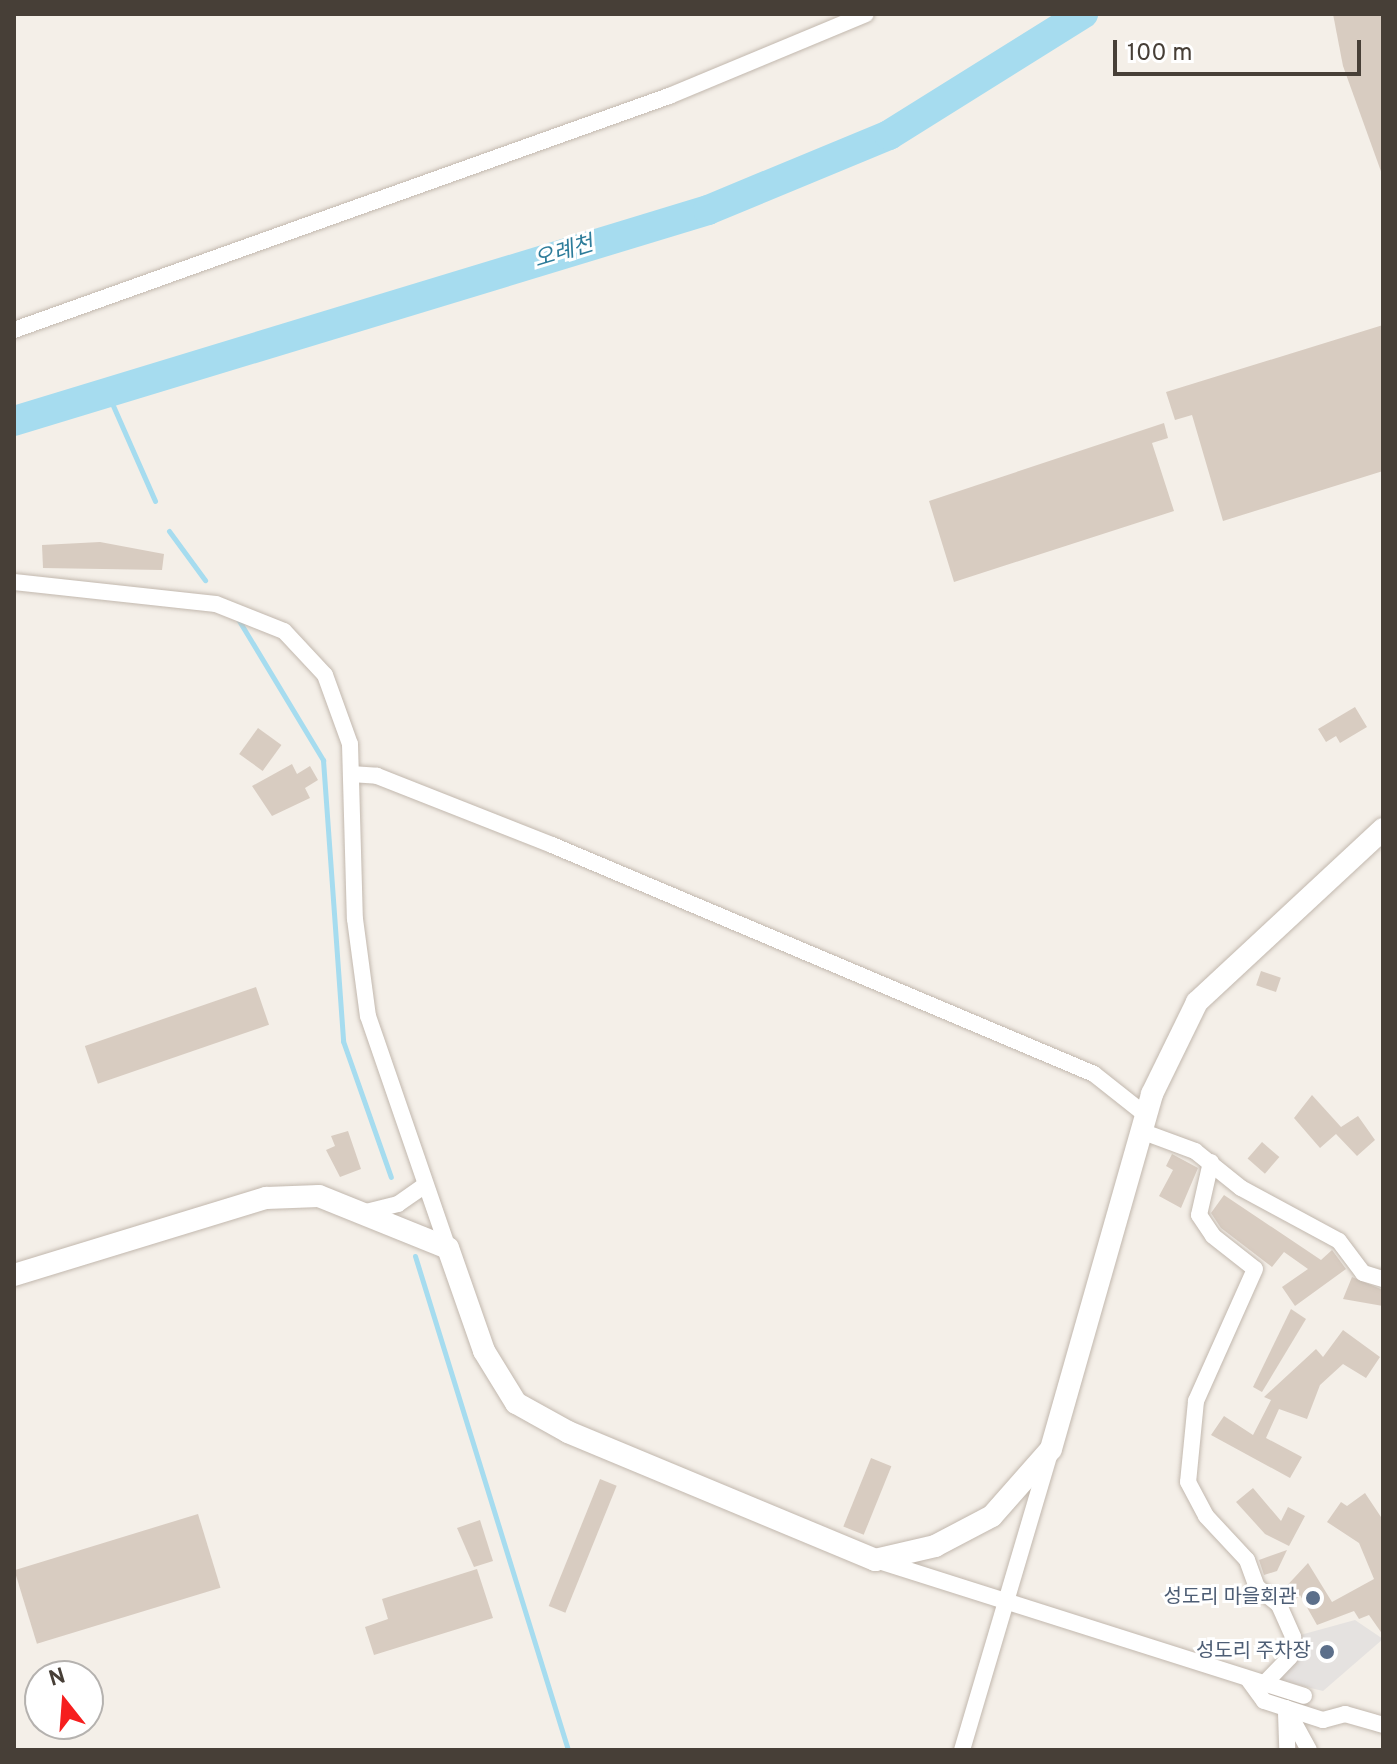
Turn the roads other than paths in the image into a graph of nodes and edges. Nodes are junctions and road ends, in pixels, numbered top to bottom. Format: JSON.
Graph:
{"nodes":[{"id":1,"x":866,"y":14,"type":"edge"},
{"id":2,"x":14,"y":330,"type":"edge"},
{"id":3,"x":14,"y":582,"type":"edge"},
{"id":4,"x":351,"y":774,"type":"junction"},
{"id":5,"x":1383,"y":829,"type":"edge"},
{"id":6,"x":1144,"y":1123,"type":"junction"},
{"id":7,"x":1211,"y":1162,"type":"junction"},
{"id":8,"x":425,"y":1185,"type":"junction"},
{"id":9,"x":366,"y":1212,"type":"junction"},
{"id":10,"x":448,"y":1248,"type":"junction"},
{"id":11,"x":14,"y":1275,"type":"edge"},
{"id":12,"x":1383,"y":1279,"type":"edge"},
{"id":13,"x":1051,"y":1449,"type":"junction"},
{"id":14,"x":875,"y":1560,"type":"junction"},
{"id":15,"x":1001,"y":1603,"type":"junction"},
{"id":16,"x":1256,"y":1681,"type":"junction"},
{"id":17,"x":1304,"y":1696,"type":"dead end"},
{"id":18,"x":1286,"y":1708,"type":"junction"},
{"id":19,"x":1383,"y":1725,"type":"edge"},
{"id":20,"x":962,"y":1750,"type":"edge"},
{"id":21,"x":1287,"y":1750,"type":"edge"},
{"id":22,"x":1309,"y":1750,"type":"edge"}],
"edges":[{"from":1,"to":2,"type":"street"},
{"from":3,"to":4,"type":"street"},
{"from":4,"to":6,"type":"street"},
{"from":4,"to":8,"type":"street"},
{"from":5,"to":6,"type":"street"},
{"from":6,"to":7,"type":"street"},
{"from":6,"to":13,"type":"street"},
{"from":7,"to":12,"type":"street"},
{"from":7,"to":16,"type":"street"},
{"from":8,"to":9,"type":"street"},
{"from":8,"to":10,"type":"street"},
{"from":9,"to":10,"type":"street"},
{"from":9,"to":11,"type":"street"},
{"from":10,"to":14,"type":"street"},
{"from":13,"to":14,"type":"street"},
{"from":13,"to":15,"type":"street"},
{"from":14,"to":15,"type":"street"},
{"from":15,"to":16,"type":"street"},
{"from":15,"to":20,"type":"street"},
{"from":16,"to":17,"type":"street"},
{"from":16,"to":18,"type":"street"},
{"from":18,"to":19,"type":"street"},
{"from":18,"to":21,"type":"street"},
{"from":18,"to":22,"type":"street"}]}
